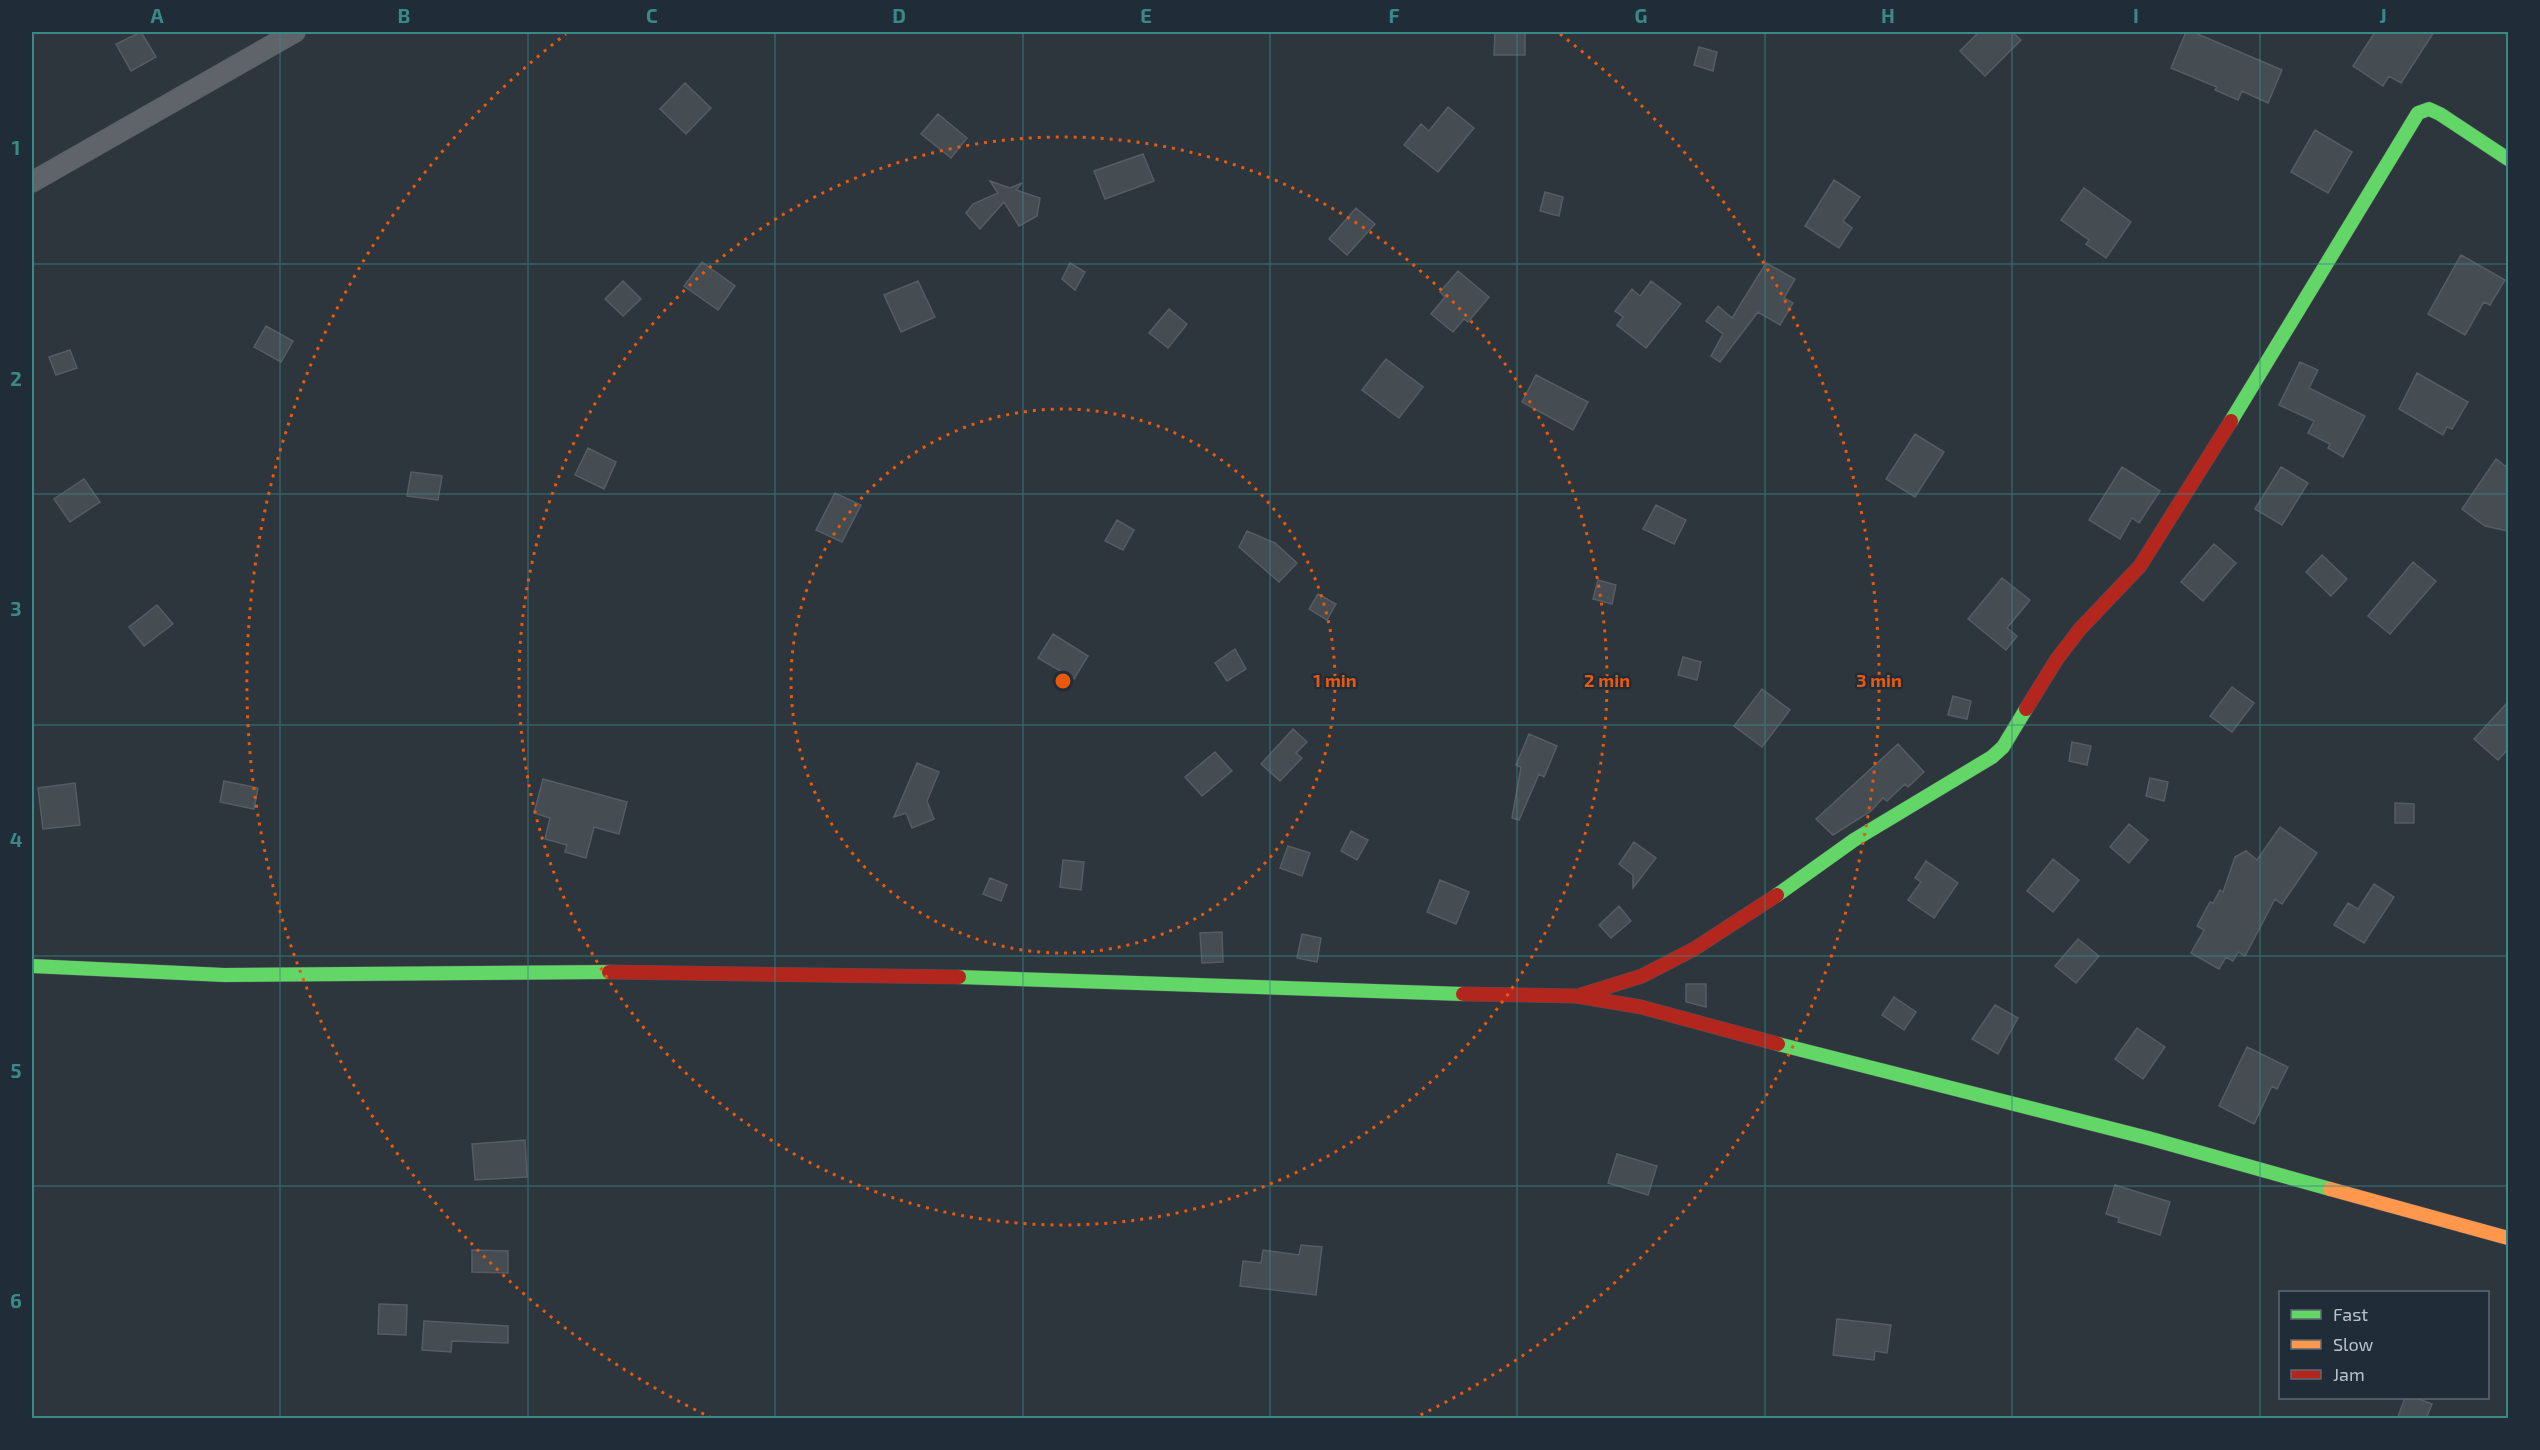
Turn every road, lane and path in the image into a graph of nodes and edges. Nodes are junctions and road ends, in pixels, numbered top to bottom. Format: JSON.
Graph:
{"nodes":[{"id":1,"x":295,"y":32,"type":"edge"},
{"id":2,"x":2508,"y":159,"type":"edge"},
{"id":3,"x":32,"y":182,"type":"edge"},
{"id":4,"x":32,"y":966,"type":"edge"},
{"id":5,"x":1576,"y":996,"type":"junction"},
{"id":6,"x":2508,"y":1238,"type":"edge"}],
"edges":[{"from":1,"to":3,"type":"street"},
{"from":2,"to":5,"type":"street"},
{"from":4,"to":5,"type":"street"},
{"from":5,"to":6,"type":"street"}]}
